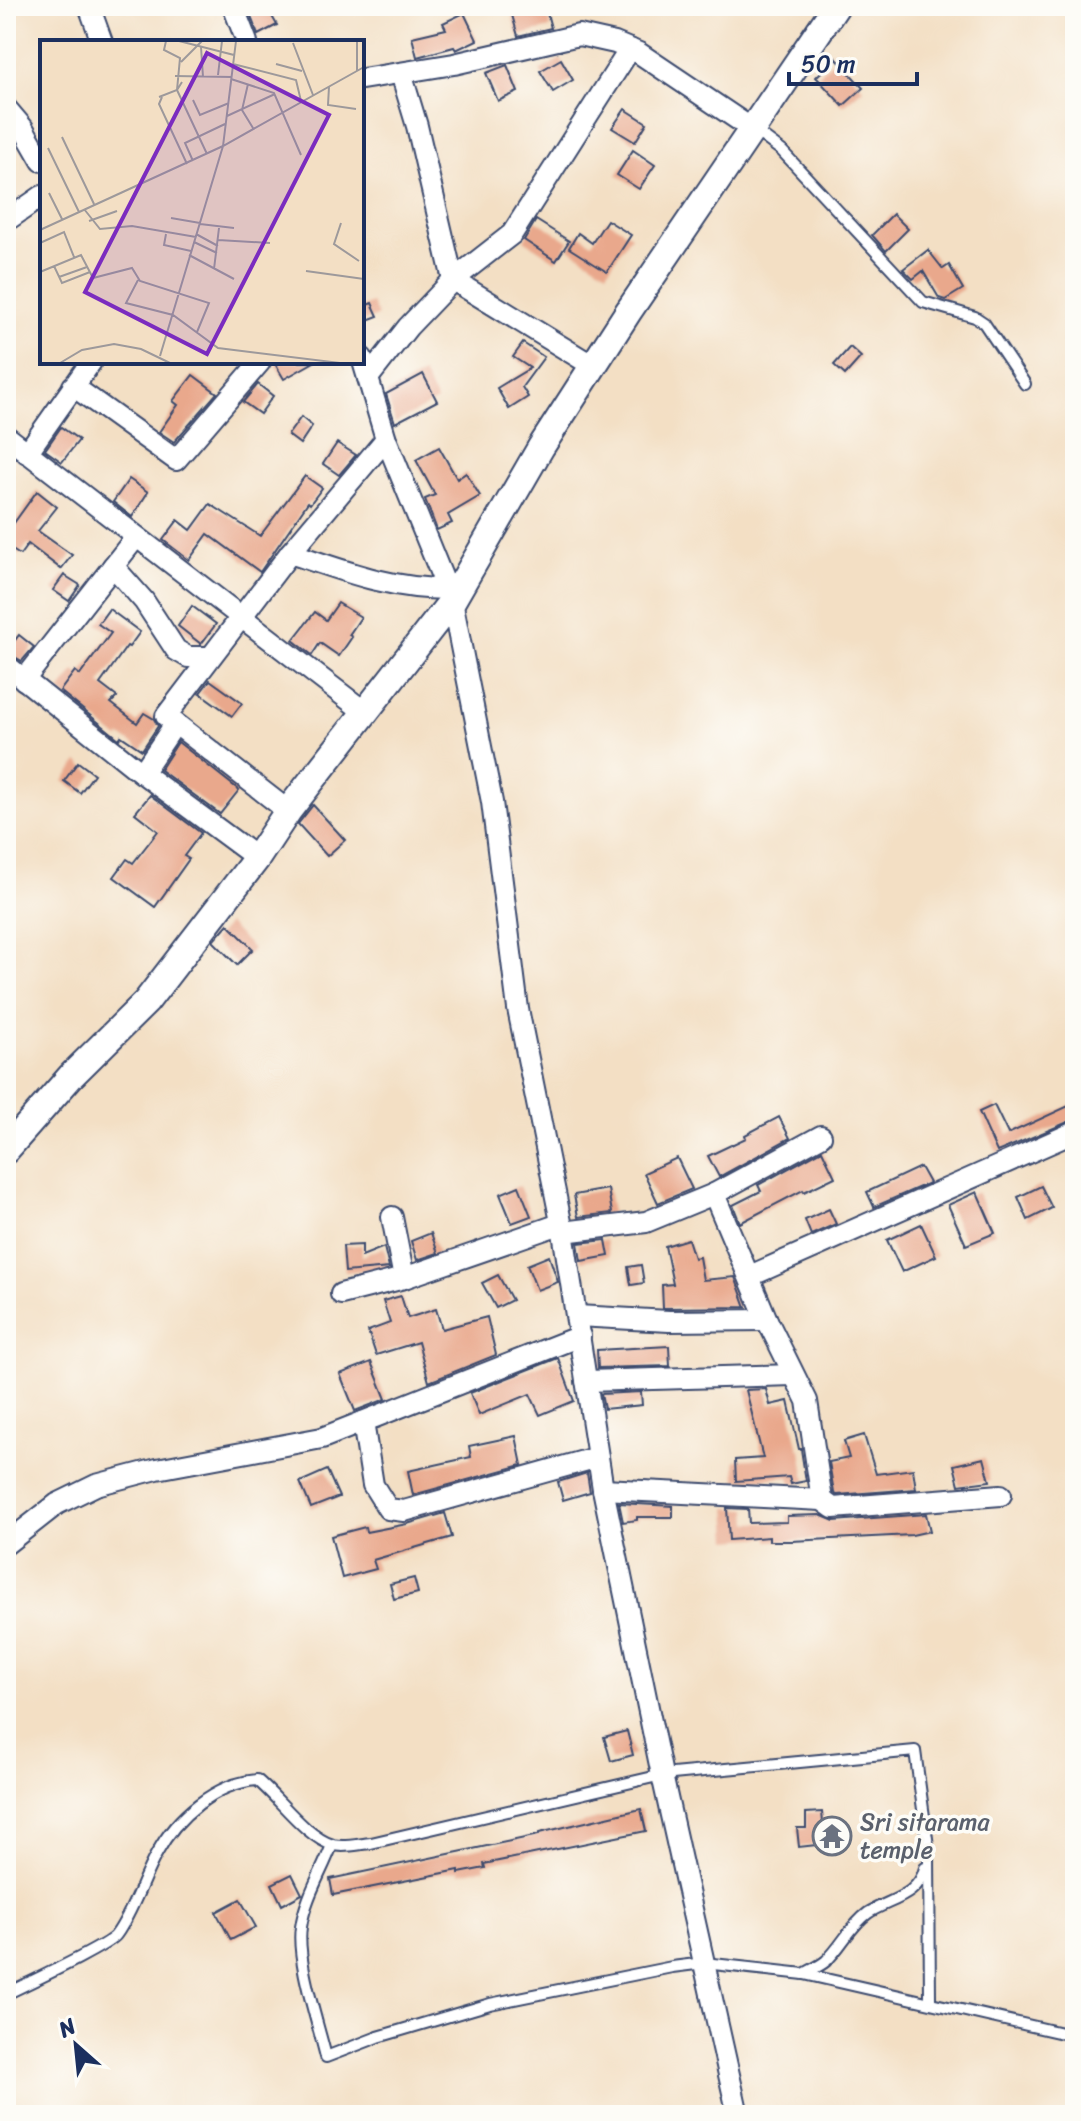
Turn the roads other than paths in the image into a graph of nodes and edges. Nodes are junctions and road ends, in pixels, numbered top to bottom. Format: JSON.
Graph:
{"nodes":[{"id":1,"x":89,"y":6,"type":"edge"},
{"id":2,"x":233,"y":6,"type":"edge"},
{"id":3,"x":836,"y":6,"type":"edge"},
{"id":4,"x":101,"y":40,"type":"edge"},
{"id":5,"x":246,"y":40,"type":"edge"},
{"id":6,"x":630,"y":49,"type":"junction"},
{"id":7,"x":401,"y":73,"type":"junction"},
{"id":8,"x":364,"y":79,"type":"edge"},
{"id":9,"x":6,"y":108,"type":"edge"},
{"id":10,"x":752,"y":129,"type":"junction"},
{"id":11,"x":40,"y":158,"type":"edge"},
{"id":12,"x":40,"y":197,"type":"edge"},
{"id":13,"x":6,"y":221,"type":"edge"},
{"id":14,"x":453,"y":280,"type":"junction"},
{"id":15,"x":90,"y":364,"type":"edge"},
{"id":16,"x":258,"y":364,"type":"edge"},
{"id":17,"x":593,"y":366,"type":"junction"},
{"id":18,"x":365,"y":368,"type":"edge"},
{"id":19,"x":1025,"y":384,"type":"dead end"},
{"id":20,"x":73,"y":386,"type":"junction"},
{"id":21,"x":386,"y":439,"type":"junction"},
{"id":22,"x":13,"y":446,"type":"edge"},
{"id":23,"x":136,"y":537,"type":"junction"},
{"id":24,"x":290,"y":553,"type":"junction"},
{"id":25,"x":113,"y":566,"type":"junction"},
{"id":26,"x":450,"y":595,"type":"junction"},
{"id":27,"x":240,"y":618,"type":"junction"},
{"id":28,"x":209,"y":657,"type":"junction"},
{"id":29,"x":6,"y":665,"type":"edge"},
{"id":30,"x":24,"y":680,"type":"junction"},
{"id":31,"x":366,"y":713,"type":"junction"},
{"id":32,"x":175,"y":724,"type":"junction"},
{"id":33,"x":142,"y":773,"type":"junction"},
{"id":34,"x":288,"y":811,"type":"junction"},
{"id":35,"x":257,"y":858,"type":"junction"},
{"id":36,"x":1075,"y":1132,"type":"edge"},
{"id":37,"x":821,"y":1136,"type":"dead end"},
{"id":38,"x":6,"y":1150,"type":"edge"},
{"id":39,"x":714,"y":1194,"type":"junction"},
{"id":40,"x":392,"y":1217,"type":"dead end"},
{"id":41,"x":562,"y":1228,"type":"junction"},
{"id":42,"x":750,"y":1276,"type":"junction"},
{"id":43,"x":404,"y":1278,"type":"junction"},
{"id":44,"x":341,"y":1294,"type":"dead end"},
{"id":45,"x":767,"y":1320,"type":"junction"},
{"id":46,"x":579,"y":1326,"type":"junction"},
{"id":47,"x":793,"y":1375,"type":"junction"},
{"id":48,"x":586,"y":1381,"type":"junction"},
{"id":49,"x":363,"y":1422,"type":"junction"},
{"id":50,"x":598,"y":1457,"type":"junction"},
{"id":51,"x":603,"y":1489,"type":"junction"},
{"id":52,"x":1001,"y":1495,"type":"dead end"},
{"id":53,"x":822,"y":1500,"type":"junction"},
{"id":54,"x":6,"y":1544,"type":"edge"},
{"id":55,"x":662,"y":1775,"type":"junction"},
{"id":56,"x":332,"y":1845,"type":"junction"},
{"id":57,"x":929,"y":1853,"type":"junction"},
{"id":58,"x":704,"y":1963,"type":"junction"},
{"id":59,"x":804,"y":1974,"type":"junction"},
{"id":60,"x":6,"y":1992,"type":"edge"},
{"id":61,"x":930,"y":2000,"type":"junction"},
{"id":62,"x":1075,"y":2036,"type":"edge"},
{"id":63,"x":738,"y":2115,"type":"edge"}],
"edges":[{"from":1,"to":4,"type":"street"},
{"from":2,"to":5,"type":"street"},
{"from":3,"to":10,"type":"street"},
{"from":6,"to":7,"type":"street"},
{"from":6,"to":10,"type":"street"},
{"from":6,"to":14,"type":"street"},
{"from":7,"to":8,"type":"street"},
{"from":7,"to":14,"type":"street"},
{"from":9,"to":11,"type":"street"},
{"from":10,"to":17,"type":"street"},
{"from":10,"to":19,"type":"lane"},
{"from":12,"to":13,"type":"street"},
{"from":14,"to":17,"type":"street"},
{"from":14,"to":18,"type":"street"},
{"from":15,"to":20,"type":"street"},
{"from":16,"to":20,"type":"street"},
{"from":17,"to":26,"type":"street"},
{"from":18,"to":21,"type":"street"},
{"from":20,"to":22,"type":"street"},
{"from":21,"to":24,"type":"street"},
{"from":21,"to":26,"type":"street"},
{"from":22,"to":23,"type":"street"},
{"from":23,"to":25,"type":"street"},
{"from":23,"to":27,"type":"street"},
{"from":24,"to":26,"type":"street"},
{"from":24,"to":27,"type":"street"},
{"from":25,"to":28,"type":"street"},
{"from":25,"to":30,"type":"street"},
{"from":26,"to":31,"type":"street"},
{"from":26,"to":41,"type":"street"},
{"from":27,"to":28,"type":"street"},
{"from":27,"to":31,"type":"street"},
{"from":28,"to":32,"type":"street"},
{"from":29,"to":30,"type":"street"},
{"from":30,"to":33,"type":"street"},
{"from":31,"to":34,"type":"street"},
{"from":32,"to":33,"type":"street"},
{"from":32,"to":34,"type":"street"},
{"from":33,"to":35,"type":"street"},
{"from":34,"to":35,"type":"street"},
{"from":35,"to":38,"type":"street"},
{"from":36,"to":42,"type":"street"},
{"from":37,"to":39,"type":"street"},
{"from":39,"to":41,"type":"street"},
{"from":39,"to":42,"type":"street"},
{"from":40,"to":43,"type":"street"},
{"from":41,"to":43,"type":"street"},
{"from":41,"to":46,"type":"street"},
{"from":42,"to":45,"type":"street"},
{"from":43,"to":44,"type":"street"},
{"from":45,"to":46,"type":"street"},
{"from":45,"to":47,"type":"street"},
{"from":46,"to":48,"type":"street"},
{"from":46,"to":49,"type":"street"},
{"from":47,"to":48,"type":"street"},
{"from":47,"to":53,"type":"street"},
{"from":48,"to":50,"type":"street"},
{"from":49,"to":50,"type":"street"},
{"from":49,"to":54,"type":"street"},
{"from":50,"to":51,"type":"street"},
{"from":51,"to":53,"type":"street"},
{"from":51,"to":55,"type":"street"},
{"from":52,"to":53,"type":"street"},
{"from":55,"to":56,"type":"lane"},
{"from":55,"to":57,"type":"lane"},
{"from":55,"to":58,"type":"street"},
{"from":56,"to":58,"type":"lane"},
{"from":56,"to":60,"type":"lane"},
{"from":57,"to":59,"type":"lane"},
{"from":57,"to":61,"type":"lane"},
{"from":58,"to":59,"type":"lane"},
{"from":58,"to":63,"type":"street"},
{"from":59,"to":61,"type":"lane"},
{"from":61,"to":62,"type":"lane"}]}
